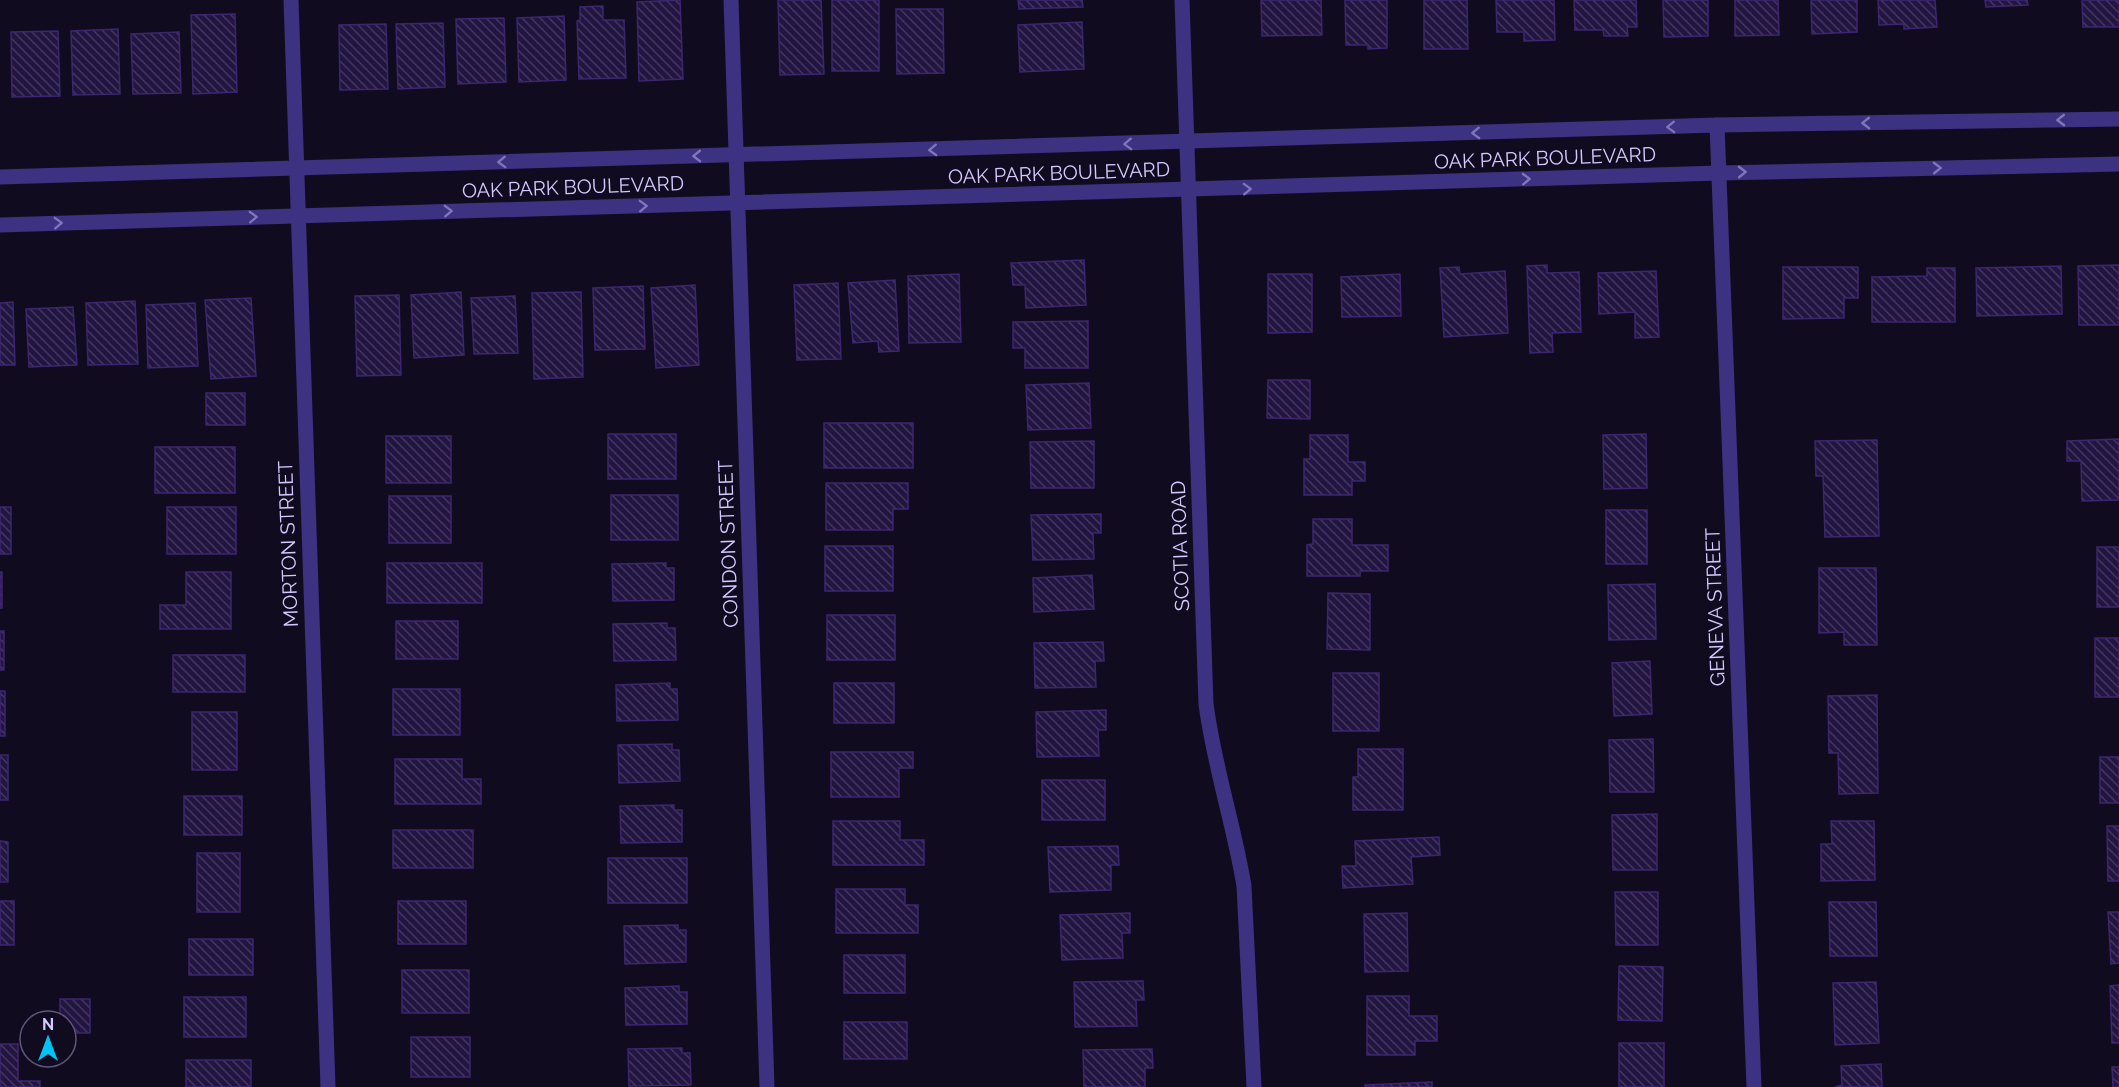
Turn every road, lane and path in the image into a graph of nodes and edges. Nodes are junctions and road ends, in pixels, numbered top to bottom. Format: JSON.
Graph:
{"nodes":[{"id":1,"x":291,"y":0,"type":"edge"},
{"id":2,"x":731,"y":0,"type":"edge"},
{"id":3,"x":1182,"y":0,"type":"edge"},
{"id":4,"x":2119,"y":119,"type":"edge"},
{"id":5,"x":1717,"y":125,"type":"junction"},
{"id":6,"x":1187,"y":142,"type":"junction"},
{"id":7,"x":736,"y":155,"type":"junction"},
{"id":8,"x":2119,"y":164,"type":"edge"},
{"id":9,"x":297,"y":167,"type":"junction"},
{"id":10,"x":1719,"y":173,"type":"junction"},
{"id":11,"x":0,"y":177,"type":"edge"},
{"id":12,"x":1189,"y":190,"type":"junction"},
{"id":13,"x":738,"y":203,"type":"junction"},
{"id":14,"x":298,"y":215,"type":"junction"},
{"id":15,"x":0,"y":225,"type":"edge"},
{"id":16,"x":328,"y":1087,"type":"edge"},
{"id":17,"x":767,"y":1087,"type":"edge"},
{"id":18,"x":1254,"y":1087,"type":"edge"},
{"id":19,"x":1754,"y":1087,"type":"edge"}],
"edges":[{"from":1,"to":9,"type":"street","name":"MORTON STREET"},
{"from":2,"to":7,"type":"street","name":"CONDON STREET"},
{"from":3,"to":6,"type":"street","name":"SCOTIA ROAD"},
{"from":4,"to":5,"type":"street","name":"OAK PARK BOULEVARD","one_way":true},
{"from":5,"to":6,"type":"street","name":"OAK PARK BOULEVARD","one_way":true},
{"from":5,"to":10,"type":"street","name":"GENEVA STREET"},
{"from":6,"to":7,"type":"street","name":"OAK PARK BOULEVARD","one_way":true},
{"from":6,"to":12,"type":"street","name":"SCOTIA ROAD"},
{"from":7,"to":9,"type":"street","name":"OAK PARK BOULEVARD","one_way":true},
{"from":7,"to":13,"type":"street","name":"CONDON STREET"},
{"from":10,"to":8,"type":"street","name":"OAK PARK BOULEVARD","one_way":true},
{"from":9,"to":11,"type":"street","name":"OAK PARK BOULEVARD"},
{"from":9,"to":14,"type":"street","name":"MORTON STREET"},
{"from":12,"to":10,"type":"street","name":"OAK PARK BOULEVARD","one_way":true},
{"from":10,"to":19,"type":"street","name":"GENEVA STREET"},
{"from":12,"to":13,"type":"street","name":"OAK PARK BOULEVARD"},
{"from":12,"to":18,"type":"street","name":"SCOTIA ROAD"},
{"from":14,"to":13,"type":"street","name":"OAK PARK BOULEVARD","one_way":true},
{"from":13,"to":17,"type":"street","name":"CONDON STREET"},
{"from":15,"to":14,"type":"street","name":"OAK PARK BOULEVARD","one_way":true},
{"from":14,"to":16,"type":"street","name":"MORTON STREET"}]}
